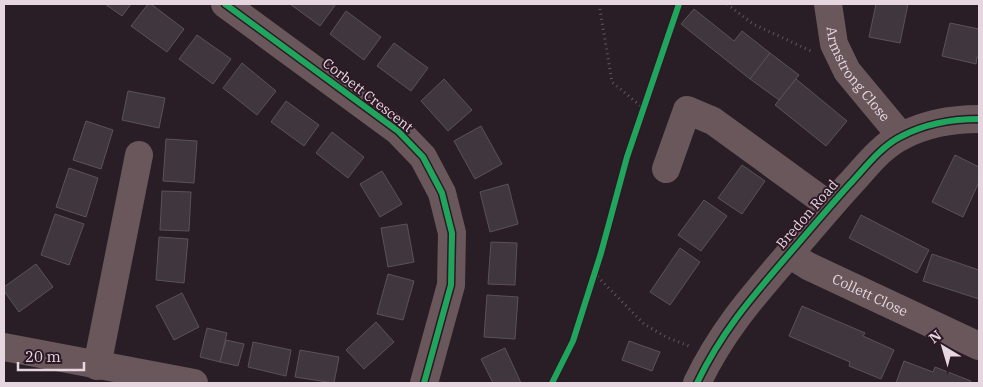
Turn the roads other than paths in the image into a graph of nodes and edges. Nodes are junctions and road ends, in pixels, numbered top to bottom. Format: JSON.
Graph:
{"nodes":[{"id":1,"x":226,"y":4,"type":"edge"},
{"id":2,"x":828,"y":4,"type":"edge"},
{"id":3,"x":979,"y":120,"type":"edge"},
{"id":4,"x":901,"y":136,"type":"junction"},
{"id":5,"x":139,"y":155,"type":"dead end"},
{"id":6,"x":666,"y":169,"type":"dead end"},
{"id":7,"x":830,"y":206,"type":"junction"},
{"id":8,"x":789,"y":254,"type":"junction"},
{"id":9,"x":979,"y":346,"type":"edge"},
{"id":10,"x":4,"y":347,"type":"edge"},
{"id":11,"x":96,"y":366,"type":"junction"},
{"id":12,"x":128,"y":377,"type":"edge"},
{"id":13,"x":194,"y":383,"type":"edge"},
{"id":14,"x":424,"y":383,"type":"edge"},
{"id":15,"x":697,"y":383,"type":"edge"}],
"edges":[{"from":1,"to":14,"type":"street","name":"Corbett Crescent"},
{"from":2,"to":4,"type":"street","name":"Armstrong Close"},
{"from":3,"to":4,"type":"street","name":"Bredon Road"},
{"from":4,"to":7,"type":"street","name":"Bredon Road"},
{"from":5,"to":11,"type":"street"},
{"from":6,"to":7,"type":"street"},
{"from":7,"to":8,"type":"street","name":"Bredon Road"},
{"from":8,"to":9,"type":"street","name":"Collett Close"},
{"from":8,"to":15,"type":"street","name":"Bredon Road"},
{"from":10,"to":11,"type":"street"},
{"from":11,"to":12,"type":"street"},
{"from":12,"to":13,"type":"street"}]}
